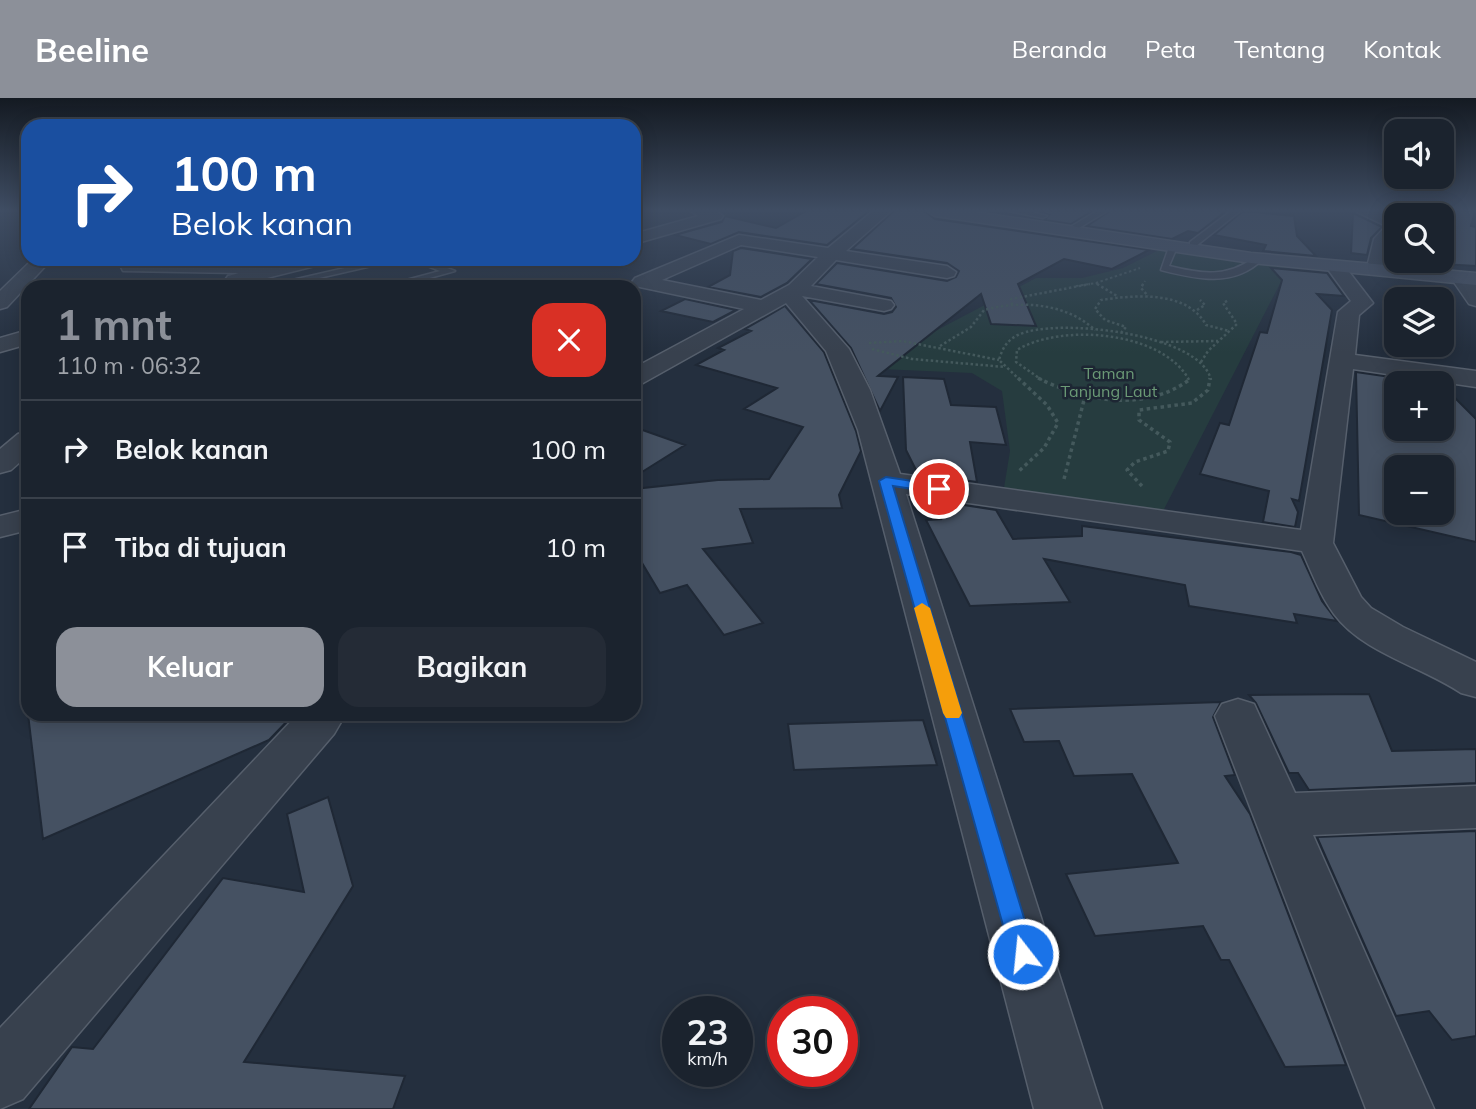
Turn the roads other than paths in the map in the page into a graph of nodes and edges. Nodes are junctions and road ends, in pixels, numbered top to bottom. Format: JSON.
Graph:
{"nodes":[{"id":1,"x":697,"y":258,"type":"edge"},
{"id":2,"x":827,"y":258,"type":"edge"},
{"id":3,"x":859,"y":258,"type":"edge"},
{"id":4,"x":1168,"y":258,"type":"edge"},
{"id":5,"x":1252,"y":258,"type":"edge"},
{"id":6,"x":1330,"y":258,"type":"edge"},
{"id":7,"x":1378,"y":258,"type":"edge"},
{"id":8,"x":1258,"y":259,"type":"junction"},
{"id":9,"x":1377,"y":263,"type":"junction"},
{"id":10,"x":21,"y":265,"type":"edge"},
{"id":11,"x":36,"y":266,"type":"edge"},
{"id":12,"x":132,"y":266,"type":"edge"},
{"id":13,"x":248,"y":266,"type":"edge"},
{"id":14,"x":364,"y":266,"type":"edge"},
{"id":15,"x":435,"y":266,"type":"edge"},
{"id":16,"x":12,"y":267,"type":"dead end"},
{"id":17,"x":1336,"y":268,"type":"junction"},
{"id":18,"x":947,"y":272,"type":"dead end"},
{"id":19,"x":1471,"y":275,"type":"edge"},
{"id":20,"x":22,"y":280,"type":"edge"},
{"id":21,"x":223,"y":280,"type":"edge"},
{"id":22,"x":299,"y":280,"type":"edge"},
{"id":23,"x":413,"y":280,"type":"edge"},
{"id":24,"x":21,"y":281,"type":"edge"},
{"id":25,"x":783,"y":297,"type":"junction"},
{"id":26,"x":1476,"y":300,"type":"edge"},
{"id":27,"x":0,"y":303,"type":"edge"},
{"id":28,"x":884,"y":305,"type":"dead end"},
{"id":29,"x":21,"y":339,"type":"edge"},
{"id":30,"x":0,"y":345,"type":"edge"},
{"id":31,"x":1342,"y":360,"type":"junction"},
{"id":32,"x":641,"y":374,"type":"edge"},
{"id":33,"x":1476,"y":379,"type":"edge"},
{"id":34,"x":886,"y":481,"type":"junction"},
{"id":35,"x":21,"y":521,"type":"edge"},
{"id":36,"x":0,"y":527,"type":"edge"},
{"id":37,"x":1316,"y":542,"type":"junction"},
{"id":38,"x":1476,"y":682,"type":"edge"},
{"id":39,"x":1238,"y":716,"type":"dead end"},
{"id":40,"x":318,"y":722,"type":"dead end"},
{"id":41,"x":1476,"y":807,"type":"edge"},
{"id":42,"x":1278,"y":815,"type":"junction"},
{"id":43,"x":0,"y":1076,"type":"edge"},
{"id":44,"x":1068,"y":1109,"type":"edge"},
{"id":45,"x":1399,"y":1109,"type":"edge"}],
"edges":[{"from":1,"to":25,"type":"street"},
{"from":2,"to":25,"type":"street"},
{"from":3,"to":18,"type":"street"},
{"from":4,"to":8,"type":"lane"},
{"from":5,"to":8,"type":"street"},
{"from":6,"to":9,"type":"street"},
{"from":7,"to":9,"type":"street"},
{"from":8,"to":17,"type":"street"},
{"from":9,"to":19,"type":"street"},
{"from":10,"to":16,"type":"street"},
{"from":11,"to":20,"type":"street"},
{"from":12,"to":13,"type":"street"},
{"from":13,"to":21,"type":"street"},
{"from":14,"to":22,"type":"lane"},
{"from":15,"to":23,"type":"lane"},
{"from":17,"to":19,"type":"street"},
{"from":17,"to":31,"type":"street"},
{"from":19,"to":26,"type":"street"},
{"from":24,"to":27,"type":"street"},
{"from":25,"to":28,"type":"street"},
{"from":25,"to":32,"type":"street"},
{"from":25,"to":34,"type":"street"},
{"from":29,"to":30,"type":"street"},
{"from":31,"to":33,"type":"street"},
{"from":31,"to":37,"type":"street"},
{"from":34,"to":37,"type":"street"},
{"from":34,"to":44,"type":"street"},
{"from":35,"to":36,"type":"street"},
{"from":37,"to":38,"type":"street"},
{"from":39,"to":42,"type":"street"},
{"from":40,"to":43,"type":"street"},
{"from":41,"to":42,"type":"street"},
{"from":42,"to":45,"type":"street"}]}
